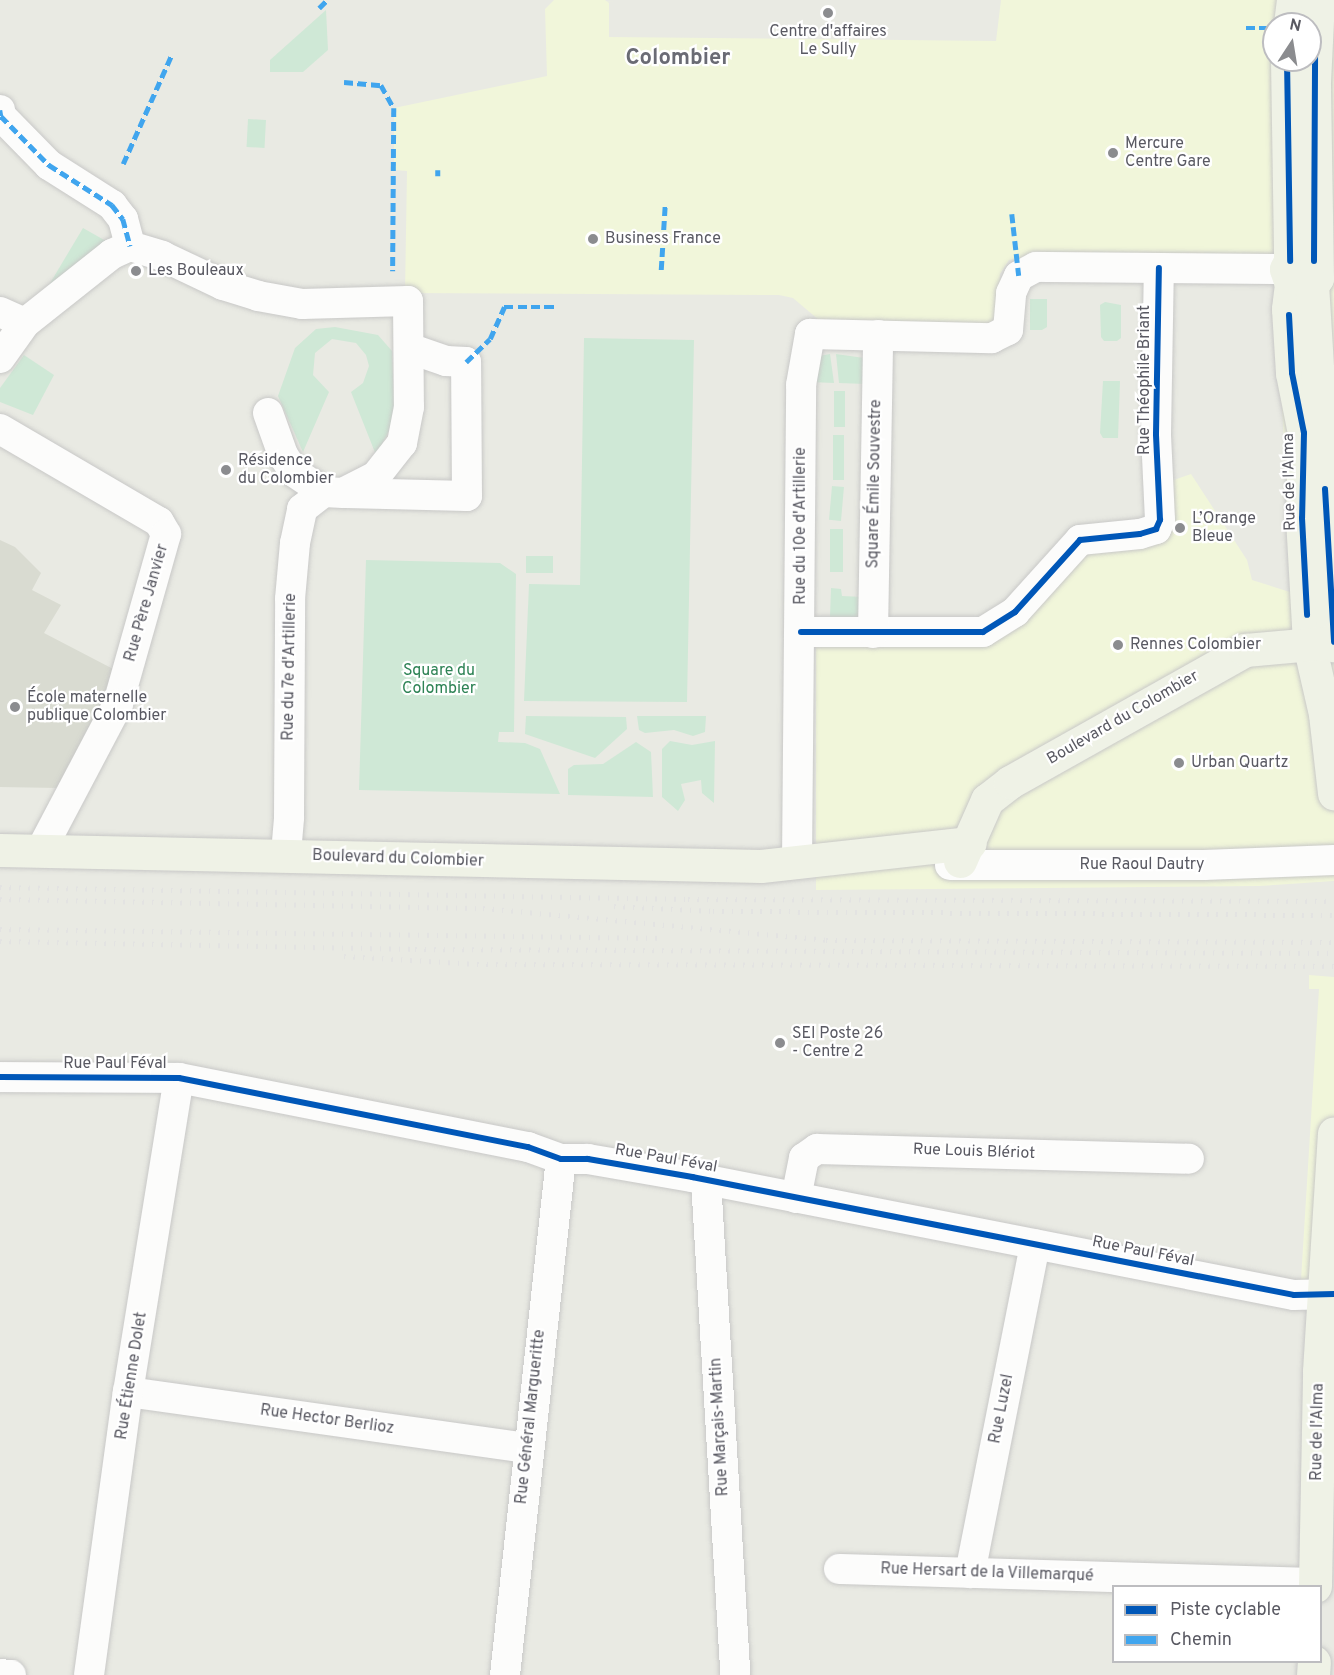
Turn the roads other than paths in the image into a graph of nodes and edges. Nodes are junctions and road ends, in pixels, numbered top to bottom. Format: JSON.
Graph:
{"nodes":[{"id":1,"x":1293,"y":0,"type":"edge"},
{"id":2,"x":1304,"y":12,"type":"edge"},
{"id":3,"x":1288,"y":72,"type":"edge"},
{"id":4,"x":1311,"y":72,"type":"edge"},
{"id":5,"x":0,"y":110,"type":"edge"},
{"id":6,"x":130,"y":246,"type":"junction"},
{"id":7,"x":1159,"y":268,"type":"junction"},
{"id":8,"x":1299,"y":272,"type":"junction"},
{"id":9,"x":13,"y":318,"type":"edge"},
{"id":10,"x":878,"y":335,"type":"junction"},
{"id":11,"x":409,"y":348,"type":"junction"},
{"id":12,"x":0,"y":358,"type":"edge"},
{"id":13,"x":268,"y":413,"type":"dead end"},
{"id":14,"x":0,"y":429,"type":"edge"},
{"id":15,"x":1329,"y":489,"type":"edge"},
{"id":16,"x":333,"y":492,"type":"junction"},
{"id":17,"x":801,"y":632,"type":"junction"},
{"id":18,"x":873,"y":633,"type":"junction"},
{"id":19,"x":1328,"y":643,"type":"edge"},
{"id":20,"x":1334,"y":793,"type":"edge"},
{"id":21,"x":0,"y":850,"type":"edge"},
{"id":22,"x":41,"y":850,"type":"junction"},
{"id":23,"x":285,"y":853,"type":"junction"},
{"id":24,"x":960,"y":854,"type":"junction"},
{"id":25,"x":1334,"y":860,"type":"edge"},
{"id":26,"x":797,"y":863,"type":"junction"},
{"id":27,"x":0,"y":1077,"type":"edge"},
{"id":28,"x":179,"y":1078,"type":"junction"},
{"id":29,"x":1334,"y":1133,"type":"edge"},
{"id":30,"x":561,"y":1159,"type":"junction"},
{"id":31,"x":1189,"y":1159,"type":"dead end"},
{"id":32,"x":706,"y":1180,"type":"junction"},
{"id":33,"x":796,"y":1198,"type":"junction"},
{"id":34,"x":1035,"y":1244,"type":"junction"},
{"id":35,"x":1329,"y":1294,"type":"edge"},
{"id":36,"x":128,"y":1392,"type":"junction"},
{"id":37,"x":526,"y":1448,"type":"junction"},
{"id":38,"x":839,"y":1569,"type":"dead end"},
{"id":39,"x":970,"y":1573,"type":"junction"},
{"id":40,"x":1315,"y":1585,"type":"edge"},
{"id":41,"x":0,"y":1674,"type":"edge"},
{"id":42,"x":10,"y":1675,"type":"edge"},
{"id":43,"x":89,"y":1675,"type":"edge"},
{"id":44,"x":505,"y":1675,"type":"edge"},
{"id":45,"x":735,"y":1675,"type":"edge"}],
"edges":[{"from":1,"to":2,"type":"main road","name":"Rue de l'Alma"},
{"from":3,"to":8,"type":"main road","name":"Rue de l'Alma"},
{"from":4,"to":8,"type":"main road","name":"Rue de l'Alma"},
{"from":5,"to":6,"type":"street"},
{"from":6,"to":9,"type":"street"},
{"from":6,"to":11,"type":"street","name":"Rue du 7e d'Artillerie"},
{"from":7,"to":8,"type":"street"},
{"from":7,"to":10,"type":"street"},
{"from":7,"to":18,"type":"street","name":"Rue Théophile Briant"},
{"from":8,"to":15,"type":"main road","name":"Rue de l'Alma"},
{"from":8,"to":19,"type":"main road","name":"Rue de l'Alma"},
{"from":9,"to":12,"type":"street"},
{"from":10,"to":17,"type":"street","name":"Rue du 10e d'Artillerie"},
{"from":10,"to":18,"type":"street","name":"Square Émile Souvestre"},
{"from":11,"to":16,"type":"street","name":"Rue du 7e d'Artillerie"},
{"from":11,"to":16,"type":"street"},
{"from":13,"to":16,"type":"street"},
{"from":14,"to":22,"type":"street","name":"Rue Père Janvier"},
{"from":15,"to":19,"type":"main road","name":"Rue de l'Alma"},
{"from":16,"to":23,"type":"street","name":"Rue du 7e d'Artillerie"},
{"from":17,"to":18,"type":"street","name":"Rue Théophile Briant"},
{"from":17,"to":26,"type":"street","name":"Rue du 10e d'Artillerie"},
{"from":19,"to":20,"type":"main road","name":"Rue de l'Alma"},
{"from":19,"to":24,"type":"main road","name":"Boulevard du Colombier"},
{"from":21,"to":22,"type":"main road","name":"Boulevard du Colombier"},
{"from":22,"to":23,"type":"main road","name":"Boulevard du Colombier"},
{"from":23,"to":26,"type":"main road","name":"Boulevard du Colombier"},
{"from":24,"to":25,"type":"street","name":"Rue Raoul Dautry"},
{"from":24,"to":26,"type":"main road","name":"Boulevard du Colombier"},
{"from":27,"to":28,"type":"street","name":"Rue Paul Féval"},
{"from":28,"to":30,"type":"street","name":"Rue Paul Féval"},
{"from":28,"to":36,"type":"street","name":"Rue Étienne Dolet"},
{"from":29,"to":35,"type":"main road","name":"Rue de l'Alma"},
{"from":30,"to":32,"type":"street","name":"Rue Paul Féval"},
{"from":30,"to":37,"type":"street","name":"Rue Général Margueritte"},
{"from":31,"to":33,"type":"street","name":"Rue Louis Blériot"},
{"from":32,"to":33,"type":"street","name":"Rue Paul Féval"},
{"from":32,"to":45,"type":"street","name":"Rue Marçais-Martin"},
{"from":33,"to":34,"type":"street","name":"Rue Paul Féval"},
{"from":34,"to":35,"type":"street","name":"Rue Paul Féval"},
{"from":34,"to":39,"type":"street","name":"Rue Luzel"},
{"from":35,"to":40,"type":"main road","name":"Rue de l'Alma"},
{"from":36,"to":37,"type":"street","name":"Rue Hector Berlioz"},
{"from":36,"to":43,"type":"street","name":"Rue Étienne Dolet"},
{"from":37,"to":44,"type":"street","name":"Rue Général Margueritte"},
{"from":38,"to":39,"type":"street","name":"Rue Hersart de la Villemarqué"},
{"from":39,"to":40,"type":"street","name":"Rue Hersart de la Villemarqué"},
{"from":41,"to":42,"type":"street"}]}
